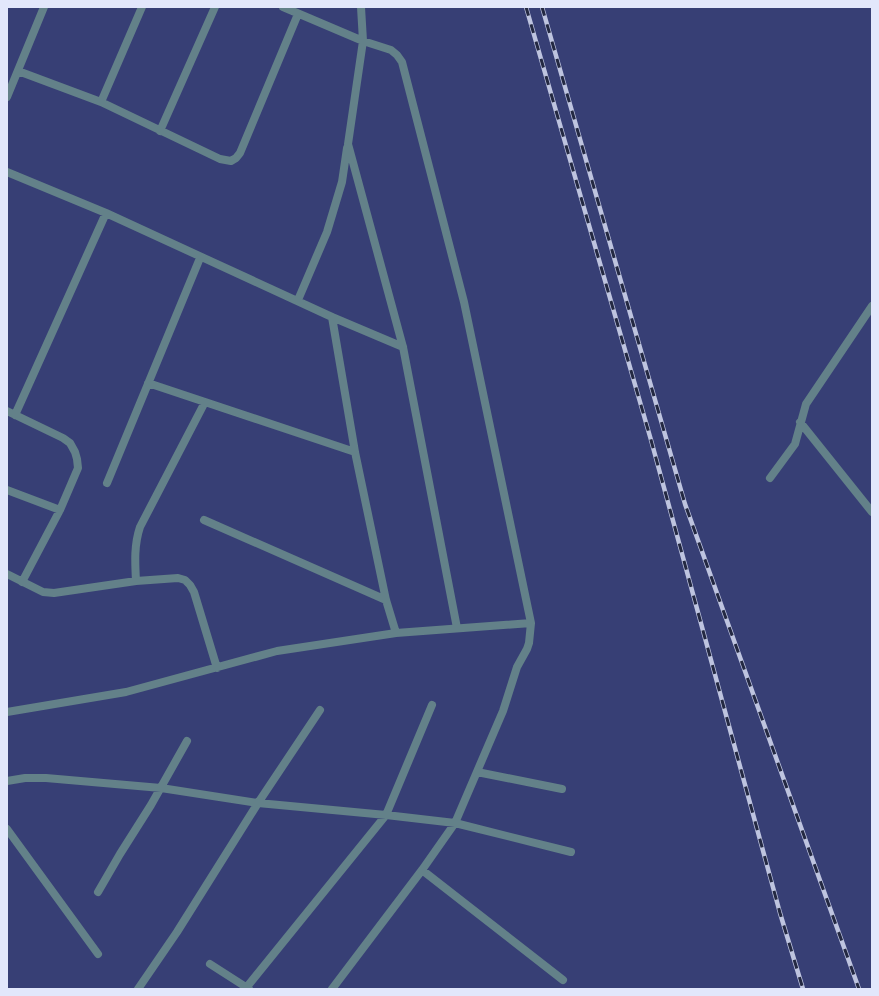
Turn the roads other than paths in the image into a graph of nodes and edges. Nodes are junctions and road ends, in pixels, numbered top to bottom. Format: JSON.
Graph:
{"nodes":[{"id":1,"x":44,"y":7,"type":"edge"},
{"id":2,"x":142,"y":7,"type":"edge"},
{"id":3,"x":215,"y":7,"type":"edge"},
{"id":4,"x":283,"y":7,"type":"edge"},
{"id":5,"x":361,"y":7,"type":"edge"},
{"id":6,"x":298,"y":14,"type":"junction"},
{"id":7,"x":363,"y":41,"type":"junction"},
{"id":8,"x":18,"y":71,"type":"junction"},
{"id":9,"x":7,"y":97,"type":"edge"},
{"id":10,"x":101,"y":102,"type":"junction"},
{"id":11,"x":160,"y":130,"type":"junction"},
{"id":12,"x":348,"y":144,"type":"junction"},
{"id":13,"x":7,"y":172,"type":"edge"},
{"id":14,"x":106,"y":213,"type":"junction"},
{"id":15,"x":200,"y":258,"type":"junction"},
{"id":16,"x":298,"y":300,"type":"junction"},
{"id":17,"x":872,"y":306,"type":"edge"},
{"id":18,"x":332,"y":317,"type":"junction"},
{"id":19,"x":403,"y":347,"type":"junction"},
{"id":20,"x":148,"y":384,"type":"junction"},
{"id":21,"x":205,"y":402,"type":"junction"},
{"id":22,"x":7,"y":411,"type":"edge"},
{"id":23,"x":16,"y":415,"type":"junction"},
{"id":24,"x":800,"y":422,"type":"junction"},
{"id":25,"x":355,"y":452,"type":"junction"},
{"id":26,"x":770,"y":478,"type":"dead end"},
{"id":27,"x":107,"y":483,"type":"dead end"},
{"id":28,"x":7,"y":490,"type":"edge"},
{"id":29,"x":60,"y":510,"type":"junction"},
{"id":30,"x":872,"y":512,"type":"edge"},
{"id":31,"x":204,"y":520,"type":"dead end"},
{"id":32,"x":7,"y":574,"type":"edge"},
{"id":33,"x":136,"y":581,"type":"junction"},
{"id":34,"x":22,"y":582,"type":"junction"},
{"id":35,"x":386,"y":600,"type":"junction"},
{"id":36,"x":531,"y":623,"type":"junction"},
{"id":37,"x":457,"y":628,"type":"junction"},
{"id":38,"x":396,"y":633,"type":"junction"},
{"id":39,"x":216,"y":668,"type":"junction"},
{"id":40,"x":432,"y":705,"type":"dead end"},
{"id":41,"x":320,"y":710,"type":"dead end"},
{"id":42,"x":7,"y":712,"type":"edge"},
{"id":43,"x":187,"y":741,"type":"dead end"},
{"id":44,"x":477,"y":772,"type":"junction"},
{"id":45,"x":7,"y":781,"type":"edge"},
{"id":46,"x":161,"y":788,"type":"junction"},
{"id":47,"x":562,"y":789,"type":"dead end"},
{"id":48,"x":258,"y":803,"type":"junction"},
{"id":49,"x":386,"y":815,"type":"junction"},
{"id":50,"x":455,"y":823,"type":"junction"},
{"id":51,"x":7,"y":829,"type":"edge"},
{"id":52,"x":571,"y":852,"type":"dead end"},
{"id":53,"x":422,"y":870,"type":"junction"},
{"id":54,"x":98,"y":892,"type":"dead end"},
{"id":55,"x":98,"y":954,"type":"dead end"},
{"id":56,"x":210,"y":964,"type":"dead end"},
{"id":57,"x":562,"y":980,"type":"dead end"},
{"id":58,"x":248,"y":988,"type":"edge"},
{"id":59,"x":138,"y":989,"type":"edge"},
{"id":60,"x":332,"y":989,"type":"edge"}],
"edges":[{"from":1,"to":8,"type":"street"},
{"from":2,"to":10,"type":"street"},
{"from":3,"to":11,"type":"street"},
{"from":4,"to":6,"type":"street"},
{"from":5,"to":7,"type":"street"},
{"from":6,"to":7,"type":"street"},
{"from":6,"to":11,"type":"street"},
{"from":7,"to":12,"type":"street"},
{"from":7,"to":36,"type":"street"},
{"from":8,"to":9,"type":"street"},
{"from":8,"to":10,"type":"street"},
{"from":10,"to":11,"type":"street"},
{"from":12,"to":16,"type":"street"},
{"from":12,"to":19,"type":"street"},
{"from":13,"to":14,"type":"street"},
{"from":14,"to":15,"type":"street"},
{"from":14,"to":23,"type":"street"},
{"from":15,"to":16,"type":"street"},
{"from":15,"to":20,"type":"street"},
{"from":16,"to":18,"type":"street"},
{"from":17,"to":24,"type":"street"},
{"from":18,"to":19,"type":"street"},
{"from":18,"to":25,"type":"street"},
{"from":19,"to":37,"type":"street"},
{"from":20,"to":21,"type":"street"},
{"from":20,"to":27,"type":"street"},
{"from":21,"to":25,"type":"street"},
{"from":21,"to":33,"type":"street"},
{"from":22,"to":23,"type":"street"},
{"from":23,"to":29,"type":"street"},
{"from":24,"to":26,"type":"street"},
{"from":24,"to":30,"type":"street"},
{"from":25,"to":35,"type":"street"},
{"from":28,"to":29,"type":"street"},
{"from":29,"to":34,"type":"street"},
{"from":31,"to":35,"type":"street"},
{"from":32,"to":34,"type":"street"},
{"from":33,"to":34,"type":"street"},
{"from":33,"to":39,"type":"street"},
{"from":35,"to":38,"type":"street"},
{"from":36,"to":37,"type":"street"},
{"from":36,"to":44,"type":"street"},
{"from":37,"to":38,"type":"street"},
{"from":38,"to":39,"type":"street"},
{"from":39,"to":42,"type":"street"},
{"from":40,"to":49,"type":"street"},
{"from":41,"to":48,"type":"street"},
{"from":43,"to":46,"type":"street"},
{"from":44,"to":47,"type":"street"},
{"from":44,"to":50,"type":"street"},
{"from":45,"to":46,"type":"street"},
{"from":46,"to":48,"type":"street"},
{"from":46,"to":54,"type":"street"},
{"from":48,"to":49,"type":"street"},
{"from":48,"to":59,"type":"street"},
{"from":49,"to":50,"type":"street"},
{"from":49,"to":58,"type":"street"},
{"from":50,"to":52,"type":"street"},
{"from":50,"to":53,"type":"street"},
{"from":51,"to":55,"type":"street"},
{"from":53,"to":57,"type":"street"},
{"from":53,"to":60,"type":"street"},
{"from":56,"to":58,"type":"street"}]}
